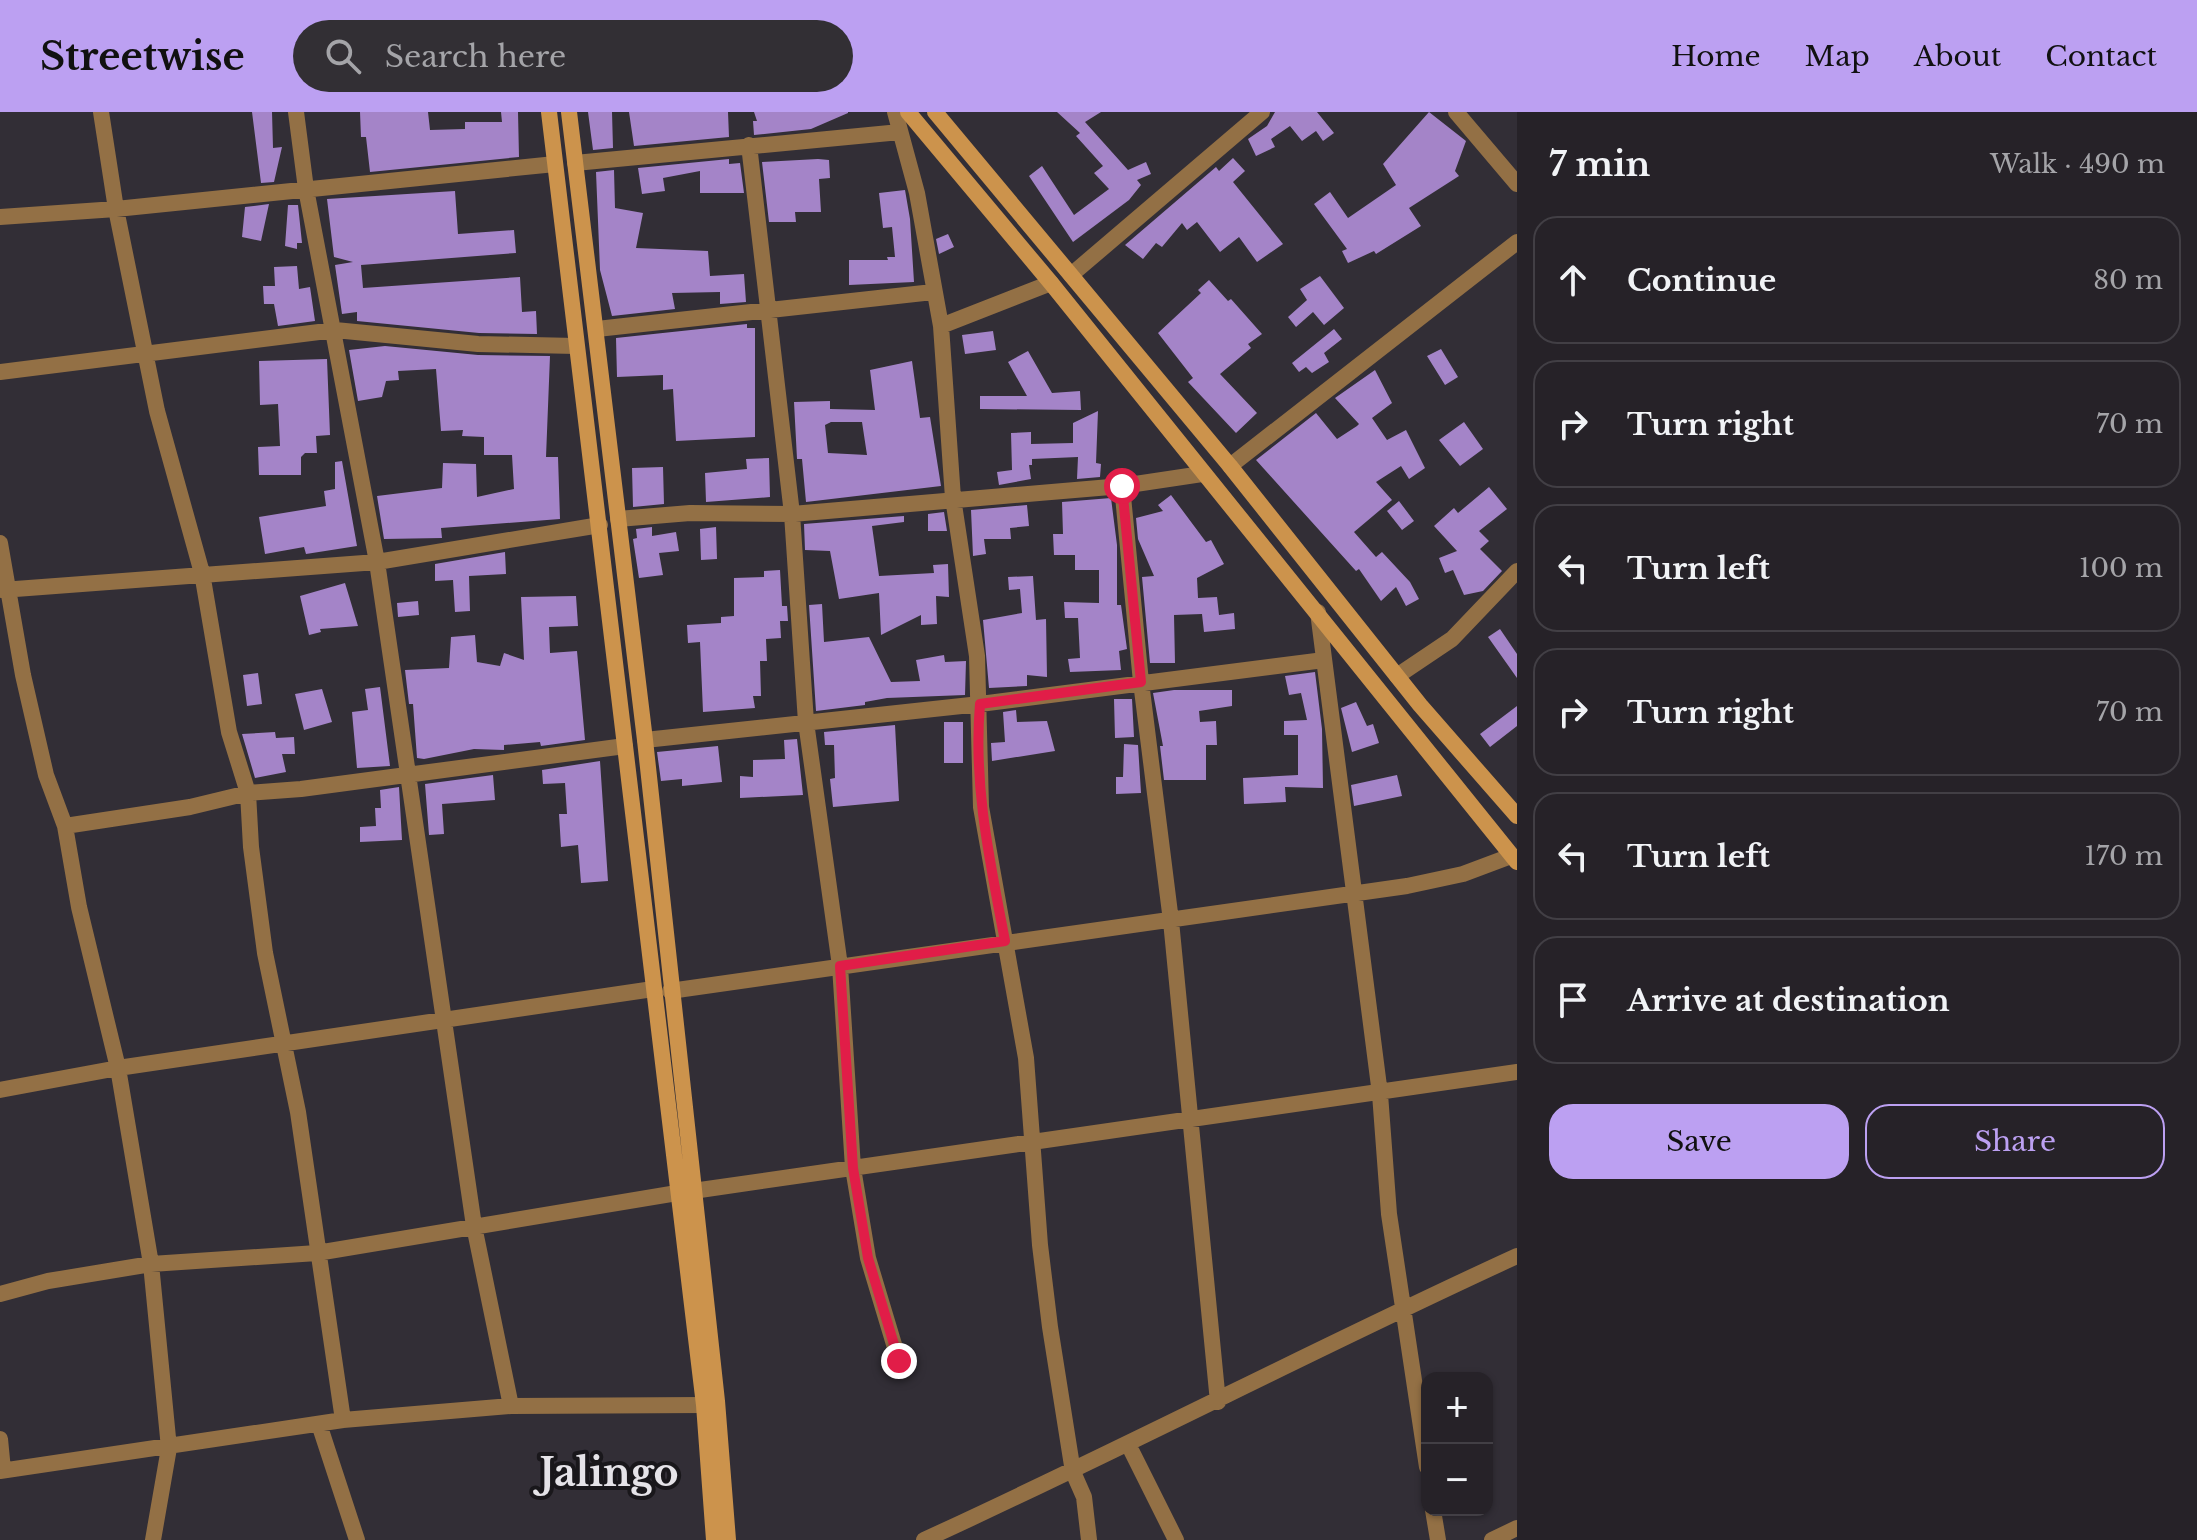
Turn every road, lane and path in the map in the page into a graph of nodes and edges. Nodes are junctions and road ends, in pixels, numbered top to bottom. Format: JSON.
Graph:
{"nodes":[{"id":1,"x":101,"y":112,"type":"edge"},
{"id":2,"x":296,"y":112,"type":"edge"},
{"id":3,"x":549,"y":112,"type":"edge"},
{"id":4,"x":569,"y":112,"type":"edge"},
{"id":5,"x":895,"y":112,"type":"edge"},
{"id":6,"x":908,"y":112,"type":"edge"},
{"id":7,"x":935,"y":112,"type":"edge"},
{"id":8,"x":1262,"y":112,"type":"edge"},
{"id":9,"x":1456,"y":112,"type":"edge"},
{"id":10,"x":900,"y":132,"type":"junction"},
{"id":11,"x":749,"y":145,"type":"junction"},
{"id":12,"x":575,"y":163,"type":"junction"},
{"id":13,"x":555,"y":164,"type":"junction"},
{"id":14,"x":1517,"y":184,"type":"edge"},
{"id":15,"x":306,"y":189,"type":"junction"},
{"id":16,"x":116,"y":209,"type":"junction"},
{"id":17,"x":0,"y":217,"type":"edge"},
{"id":18,"x":1517,"y":242,"type":"edge"},
{"id":19,"x":1071,"y":275,"type":"junction"},
{"id":20,"x":1051,"y":283,"type":"junction"},
{"id":21,"x":933,"y":292,"type":"junction"},
{"id":22,"x":770,"y":311,"type":"junction"},
{"id":23,"x":941,"y":326,"type":"junction"},
{"id":24,"x":597,"y":329,"type":"junction"},
{"id":25,"x":335,"y":330,"type":"junction"},
{"id":26,"x":576,"y":346,"type":"junction"},
{"id":27,"x":146,"y":354,"type":"junction"},
{"id":28,"x":0,"y":372,"type":"edge"},
{"id":29,"x":1230,"y":466,"type":"junction"},
{"id":30,"x":1202,"y":474,"type":"junction"},
{"id":31,"x":1122,"y":486,"type":"junction"},
{"id":32,"x":953,"y":498,"type":"junction"},
{"id":33,"x":792,"y":514,"type":"junction"},
{"id":34,"x":618,"y":519,"type":"junction"},
{"id":35,"x":600,"y":525,"type":"junction"},
{"id":36,"x":0,"y":543,"type":"edge"},
{"id":37,"x":377,"y":562,"type":"junction"},
{"id":38,"x":1517,"y":571,"type":"edge"},
{"id":39,"x":202,"y":573,"type":"junction"},
{"id":40,"x":4,"y":589,"type":"edge"},
{"id":41,"x":1318,"y":612,"type":"junction"},
{"id":42,"x":1324,"y":660,"type":"junction"},
{"id":43,"x":1397,"y":676,"type":"junction"},
{"id":44,"x":1141,"y":682,"type":"junction"},
{"id":45,"x":980,"y":704,"type":"junction"},
{"id":46,"x":806,"y":722,"type":"junction"},
{"id":47,"x":645,"y":740,"type":"junction"},
{"id":48,"x":625,"y":746,"type":"junction"},
{"id":49,"x":410,"y":773,"type":"junction"},
{"id":50,"x":248,"y":793,"type":"junction"},
{"id":51,"x":1517,"y":816,"type":"edge"},
{"id":52,"x":65,"y":826,"type":"junction"},
{"id":53,"x":1514,"y":859,"type":"edge"},
{"id":54,"x":1354,"y":894,"type":"junction"},
{"id":55,"x":1171,"y":921,"type":"junction"},
{"id":56,"x":1005,"y":941,"type":"junction"},
{"id":57,"x":840,"y":966,"type":"junction"},
{"id":58,"x":662,"y":990,"type":"junction"},
{"id":59,"x":446,"y":1021,"type":"junction"},
{"id":60,"x":284,"y":1046,"type":"junction"},
{"id":61,"x":118,"y":1068,"type":"junction"},
{"id":62,"x":1517,"y":1072,"type":"edge"},
{"id":63,"x":0,"y":1090,"type":"edge"},
{"id":64,"x":1380,"y":1094,"type":"junction"},
{"id":65,"x":1190,"y":1121,"type":"junction"},
{"id":66,"x":1034,"y":1144,"type":"junction"},
{"id":67,"x":853,"y":1168,"type":"junction"},
{"id":68,"x":685,"y":1192,"type":"junction"},
{"id":69,"x":474,"y":1226,"type":"junction"},
{"id":70,"x":317,"y":1253,"type":"junction"},
{"id":71,"x":1517,"y":1256,"type":"edge"},
{"id":72,"x":151,"y":1264,"type":"junction"},
{"id":73,"x":0,"y":1294,"type":"edge"},
{"id":74,"x":1404,"y":1308,"type":"junction"},
{"id":75,"x":899,"y":1361,"type":"dead end"},
{"id":76,"x":1218,"y":1402,"type":"junction"},
{"id":77,"x":704,"y":1405,"type":"junction"},
{"id":78,"x":511,"y":1406,"type":"junction"},
{"id":79,"x":343,"y":1420,"type":"junction"},
{"id":80,"x":319,"y":1424,"type":"junction"},
{"id":81,"x":0,"y":1439,"type":"edge"},
{"id":82,"x":1128,"y":1444,"type":"junction"},
{"id":83,"x":1424,"y":1444,"type":"edge"},
{"id":84,"x":169,"y":1448,"type":"junction"},
{"id":85,"x":2,"y":1470,"type":"edge"},
{"id":86,"x":1073,"y":1472,"type":"junction"},
{"id":87,"x":1434,"y":1516,"type":"edge"},
{"id":88,"x":1517,"y":1528,"type":"edge"},
{"id":89,"x":153,"y":1540,"type":"edge"},
{"id":90,"x":357,"y":1540,"type":"edge"},
{"id":91,"x":714,"y":1540,"type":"edge"},
{"id":92,"x":728,"y":1540,"type":"edge"},
{"id":93,"x":924,"y":1540,"type":"edge"},
{"id":94,"x":1089,"y":1540,"type":"edge"},
{"id":95,"x":1176,"y":1540,"type":"edge"},
{"id":96,"x":1438,"y":1540,"type":"edge"},
{"id":97,"x":1492,"y":1540,"type":"edge"}],
"edges":[{"from":1,"to":16,"type":"street"},
{"from":2,"to":15,"type":"street"},
{"from":3,"to":13,"type":"street"},
{"from":4,"to":12,"type":"street"},
{"from":5,"to":10,"type":"street"},
{"from":6,"to":20,"type":"street"},
{"from":7,"to":19,"type":"street"},
{"from":8,"to":19,"type":"street"},
{"from":9,"to":14,"type":"street"},
{"from":10,"to":11,"type":"street"},
{"from":10,"to":21,"type":"street"},
{"from":11,"to":12,"type":"street"},
{"from":11,"to":22,"type":"street"},
{"from":12,"to":24,"type":"street"},
{"from":13,"to":15,"type":"street"},
{"from":13,"to":26,"type":"street"},
{"from":15,"to":16,"type":"street"},
{"from":15,"to":25,"type":"street"},
{"from":16,"to":17,"type":"street"},
{"from":16,"to":27,"type":"street"},
{"from":18,"to":29,"type":"street"},
{"from":19,"to":29,"type":"street"},
{"from":20,"to":23,"type":"street"},
{"from":20,"to":30,"type":"street"},
{"from":21,"to":22,"type":"street"},
{"from":21,"to":23,"type":"street"},
{"from":22,"to":24,"type":"street"},
{"from":22,"to":33,"type":"street"},
{"from":23,"to":32,"type":"street"},
{"from":24,"to":34,"type":"street"},
{"from":25,"to":26,"type":"street"},
{"from":25,"to":27,"type":"street"},
{"from":25,"to":37,"type":"street"},
{"from":26,"to":35,"type":"street"},
{"from":27,"to":28,"type":"street"},
{"from":27,"to":39,"type":"street"},
{"from":29,"to":43,"type":"street"},
{"from":30,"to":31,"type":"street"},
{"from":30,"to":41,"type":"street"},
{"from":31,"to":32,"type":"street"},
{"from":31,"to":44,"type":"street"},
{"from":32,"to":33,"type":"street"},
{"from":32,"to":45,"type":"street"},
{"from":33,"to":34,"type":"street"},
{"from":33,"to":46,"type":"street"},
{"from":34,"to":47,"type":"street"},
{"from":35,"to":37,"type":"street"},
{"from":35,"to":48,"type":"street"},
{"from":36,"to":40,"type":"street"},
{"from":37,"to":39,"type":"street"},
{"from":37,"to":49,"type":"street"},
{"from":38,"to":43,"type":"street"},
{"from":39,"to":40,"type":"street"},
{"from":39,"to":50,"type":"street"},
{"from":40,"to":52,"type":"street"},
{"from":41,"to":42,"type":"street"},
{"from":41,"to":53,"type":"street"},
{"from":42,"to":44,"type":"street"},
{"from":42,"to":54,"type":"street"},
{"from":43,"to":51,"type":"street"},
{"from":44,"to":45,"type":"street"},
{"from":44,"to":55,"type":"street"},
{"from":45,"to":46,"type":"street"},
{"from":45,"to":56,"type":"street"},
{"from":46,"to":47,"type":"street"},
{"from":46,"to":57,"type":"street"},
{"from":47,"to":58,"type":"street"},
{"from":48,"to":49,"type":"street"},
{"from":48,"to":58,"type":"street"},
{"from":49,"to":50,"type":"street"},
{"from":49,"to":59,"type":"street"},
{"from":50,"to":52,"type":"street"},
{"from":50,"to":60,"type":"street"},
{"from":52,"to":61,"type":"street"},
{"from":53,"to":54,"type":"street"},
{"from":54,"to":55,"type":"street"},
{"from":54,"to":64,"type":"street"},
{"from":55,"to":56,"type":"street"},
{"from":55,"to":65,"type":"street"},
{"from":56,"to":57,"type":"street"},
{"from":56,"to":66,"type":"street"},
{"from":57,"to":58,"type":"street"},
{"from":57,"to":67,"type":"street"},
{"from":58,"to":59,"type":"street"},
{"from":58,"to":68,"type":"street"},
{"from":59,"to":60,"type":"street"},
{"from":59,"to":69,"type":"street"},
{"from":60,"to":61,"type":"street"},
{"from":60,"to":70,"type":"street"},
{"from":61,"to":63,"type":"street"},
{"from":61,"to":72,"type":"street"},
{"from":62,"to":64,"type":"street"},
{"from":64,"to":65,"type":"street"},
{"from":64,"to":74,"type":"street"},
{"from":65,"to":66,"type":"street"},
{"from":65,"to":76,"type":"street"},
{"from":66,"to":67,"type":"street"},
{"from":66,"to":86,"type":"street"},
{"from":67,"to":68,"type":"street"},
{"from":67,"to":75,"type":"street"},
{"from":68,"to":69,"type":"street"},
{"from":68,"to":77,"type":"street"},
{"from":68,"to":92,"type":"street"},
{"from":69,"to":70,"type":"street"},
{"from":69,"to":78,"type":"street"},
{"from":70,"to":72,"type":"street"},
{"from":70,"to":79,"type":"street"},
{"from":71,"to":74,"type":"street"},
{"from":72,"to":73,"type":"street"},
{"from":72,"to":84,"type":"street"},
{"from":74,"to":76,"type":"street"},
{"from":74,"to":83,"type":"street"},
{"from":76,"to":82,"type":"street"},
{"from":77,"to":78,"type":"street"},
{"from":77,"to":91,"type":"street"},
{"from":78,"to":79,"type":"street"},
{"from":79,"to":80,"type":"street"},
{"from":80,"to":84,"type":"street"},
{"from":80,"to":90,"type":"street"},
{"from":81,"to":85,"type":"street"},
{"from":82,"to":86,"type":"street"},
{"from":82,"to":95,"type":"street"},
{"from":84,"to":85,"type":"street"},
{"from":84,"to":89,"type":"street"},
{"from":86,"to":93,"type":"street"},
{"from":86,"to":94,"type":"street"},
{"from":87,"to":96,"type":"street"},
{"from":88,"to":97,"type":"street"}]}
